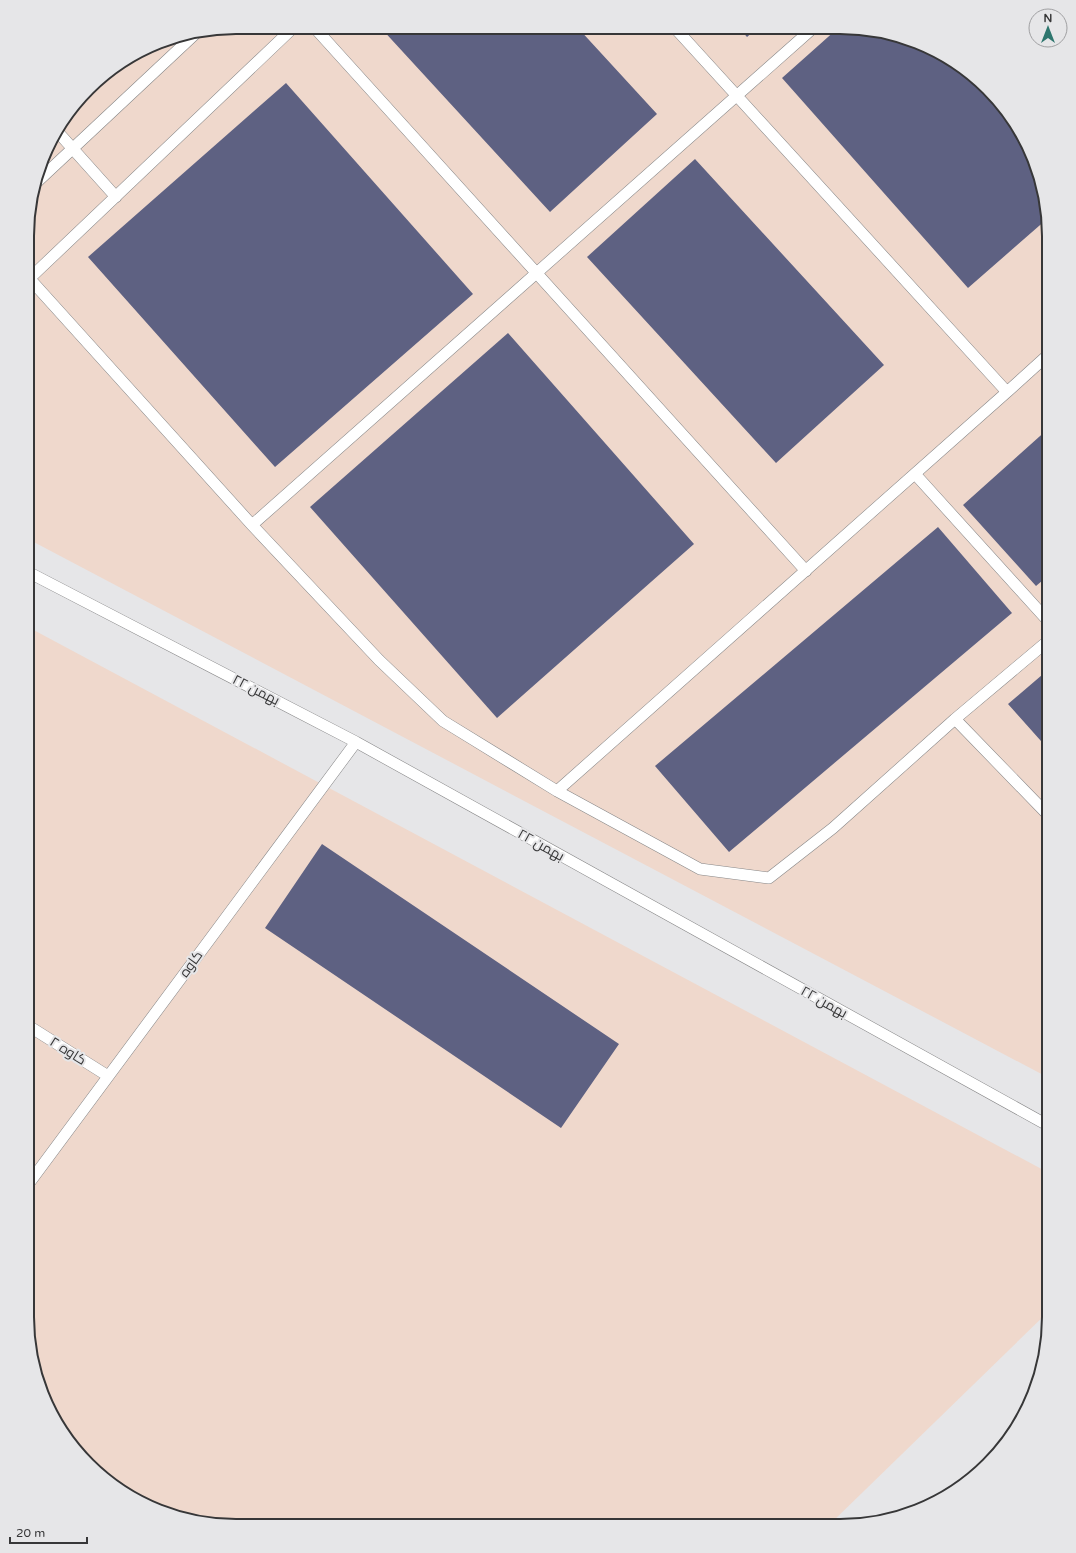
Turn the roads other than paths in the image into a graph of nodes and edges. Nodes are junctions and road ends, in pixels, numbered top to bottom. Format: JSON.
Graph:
{"nodes":[{"id":1,"x":287,"y":34,"type":"edge"},
{"id":2,"x":320,"y":34,"type":"edge"},
{"id":3,"x":680,"y":34,"type":"edge"},
{"id":4,"x":806,"y":34,"type":"edge"},
{"id":5,"x":189,"y":40,"type":"edge"},
{"id":6,"x":736,"y":96,"type":"junction"},
{"id":7,"x":61,"y":135,"type":"edge"},
{"id":8,"x":73,"y":149,"type":"junction"},
{"id":9,"x":43,"y":176,"type":"edge"},
{"id":10,"x":116,"y":197,"type":"junction"},
{"id":11,"x":34,"y":273,"type":"edge"},
{"id":12,"x":536,"y":273,"type":"junction"},
{"id":13,"x":34,"y":284,"type":"edge"},
{"id":14,"x":1042,"y":360,"type":"edge"},
{"id":15,"x":1007,"y":392,"type":"junction"},
{"id":16,"x":915,"y":474,"type":"junction"},
{"id":17,"x":252,"y":525,"type":"junction"},
{"id":18,"x":806,"y":571,"type":"junction"},
{"id":19,"x":34,"y":575,"type":"edge"},
{"id":20,"x":1042,"y":614,"type":"edge"},
{"id":21,"x":1042,"y":646,"type":"edge"},
{"id":22,"x":955,"y":719,"type":"junction"},
{"id":23,"x":356,"y":742,"type":"junction"},
{"id":24,"x":557,"y":791,"type":"junction"},
{"id":25,"x":1042,"y":809,"type":"edge"},
{"id":26,"x":34,"y":1029,"type":"edge"},
{"id":27,"x":108,"y":1076,"type":"junction"},
{"id":28,"x":1042,"y":1122,"type":"edge"},
{"id":29,"x":34,"y":1176,"type":"edge"}],
"edges":[{"from":1,"to":10,"type":"lane"},
{"from":2,"to":12,"type":"lane"},
{"from":3,"to":6,"type":"lane"},
{"from":4,"to":6,"type":"lane"},
{"from":5,"to":8,"type":"lane"},
{"from":6,"to":12,"type":"lane"},
{"from":6,"to":15,"type":"lane"},
{"from":7,"to":8,"type":"lane"},
{"from":8,"to":9,"type":"lane"},
{"from":8,"to":10,"type":"lane"},
{"from":10,"to":11,"type":"lane"},
{"from":12,"to":17,"type":"lane"},
{"from":12,"to":18,"type":"lane"},
{"from":13,"to":17,"type":"lane"},
{"from":14,"to":15,"type":"lane"},
{"from":15,"to":16,"type":"lane"},
{"from":16,"to":18,"type":"lane"},
{"from":16,"to":20,"type":"lane"},
{"from":17,"to":24,"type":"lane"},
{"from":18,"to":24,"type":"lane"},
{"from":19,"to":23,"type":"lane","name":"۲۲ بهمن"},
{"from":21,"to":22,"type":"lane"},
{"from":22,"to":24,"type":"lane"},
{"from":22,"to":25,"type":"lane"},
{"from":23,"to":27,"type":"lane","name":"کاوه"},
{"from":23,"to":28,"type":"lane","name":"۲۲ بهمن"},
{"from":26,"to":27,"type":"lane","name":"کاوه ۲"},
{"from":27,"to":29,"type":"lane","name":"کاوه"}]}
